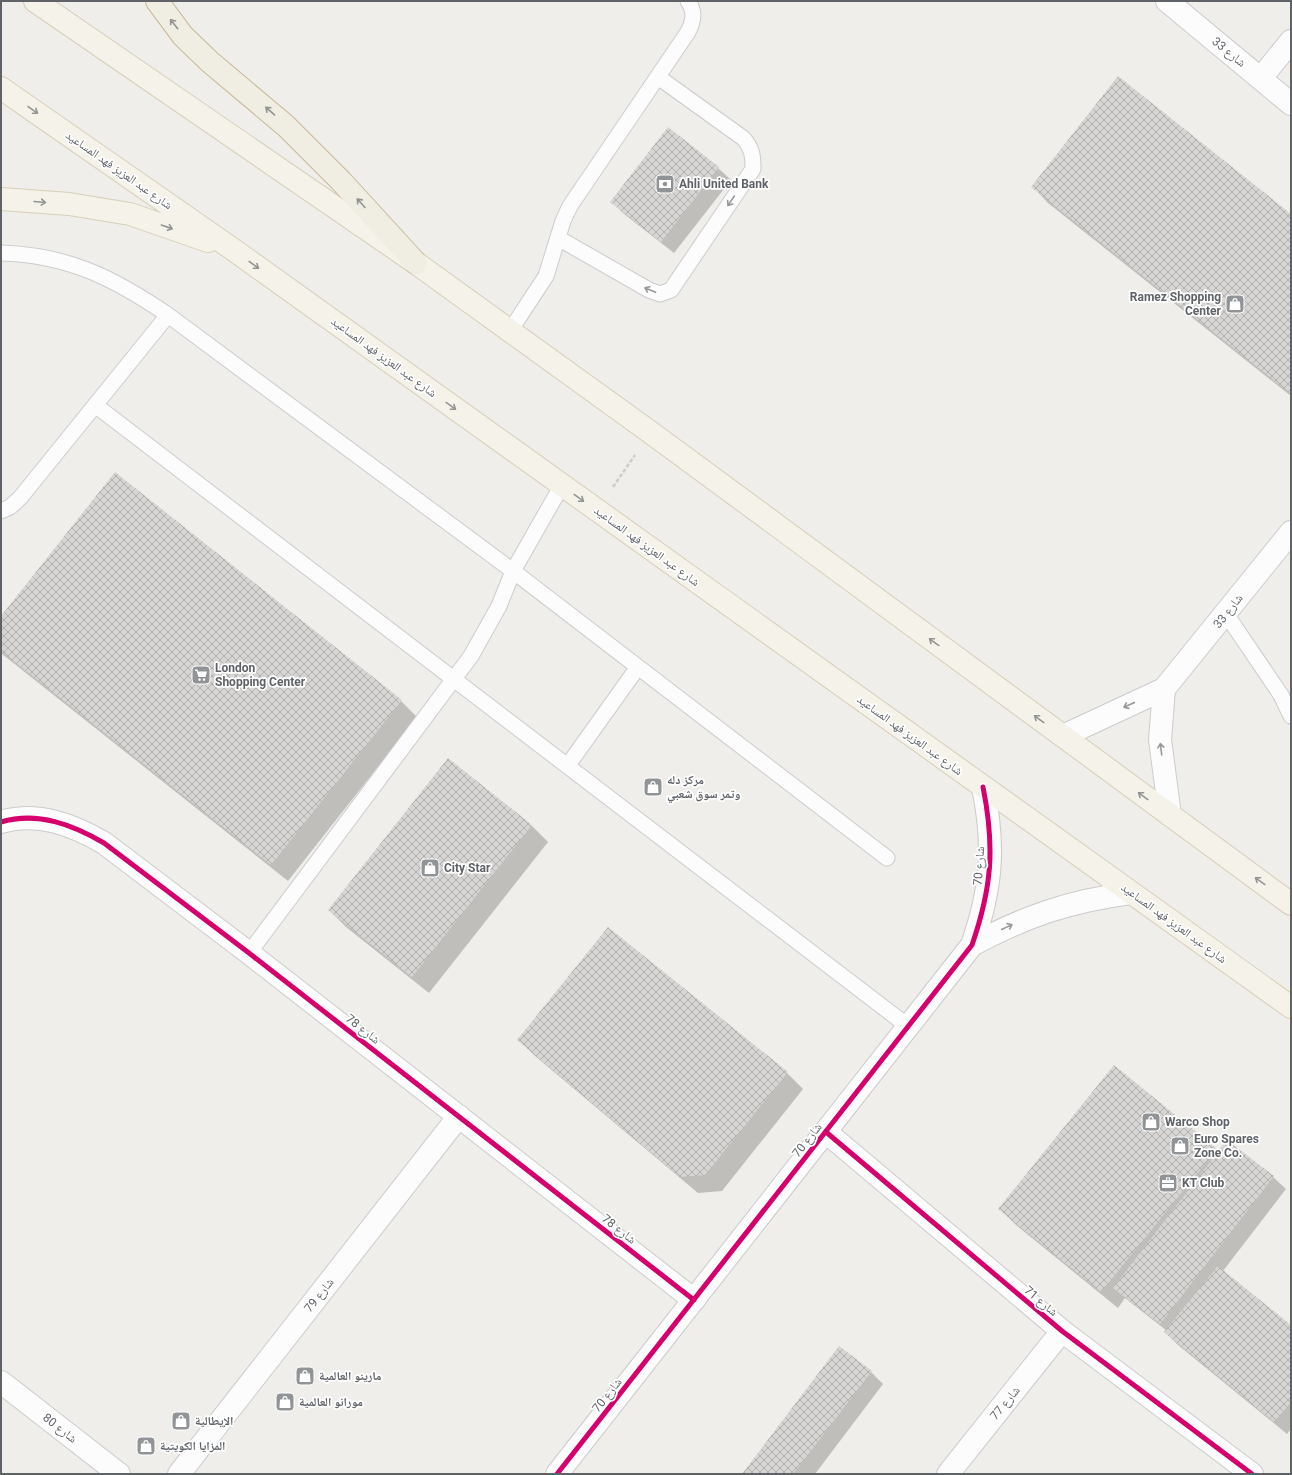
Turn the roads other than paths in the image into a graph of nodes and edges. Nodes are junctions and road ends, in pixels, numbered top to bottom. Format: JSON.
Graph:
{"nodes":[{"id":1,"x":35,"y":1,"type":"edge"},
{"id":2,"x":157,"y":1,"type":"edge"},
{"id":3,"x":688,"y":1,"type":"edge"},
{"id":4,"x":1167,"y":1,"type":"edge"},
{"id":5,"x":1291,"y":41,"type":"edge"},
{"id":6,"x":658,"y":77,"type":"junction"},
{"id":7,"x":1261,"y":78,"type":"junction"},
{"id":8,"x":1,"y":88,"type":"edge"},
{"id":9,"x":1291,"y":104,"type":"edge"},
{"id":10,"x":1,"y":199,"type":"edge"},
{"id":11,"x":558,"y":238,"type":"junction"},
{"id":12,"x":231,"y":248,"type":"junction"},
{"id":13,"x":1,"y":253,"type":"edge"},
{"id":14,"x":416,"y":263,"type":"junction"},
{"id":15,"x":168,"y":315,"type":"junction"},
{"id":16,"x":510,"y":331,"type":"junction"},
{"id":17,"x":95,"y":405,"type":"junction"},
{"id":18,"x":562,"y":485,"type":"junction"},
{"id":19,"x":1,"y":511,"type":"edge"},
{"id":20,"x":1291,"y":532,"type":"edge"},
{"id":21,"x":513,"y":572,"type":"junction"},
{"id":22,"x":1226,"y":614,"type":"junction"},
{"id":23,"x":638,"y":667,"type":"junction"},
{"id":24,"x":454,"y":679,"type":"junction"},
{"id":25,"x":1164,"y":689,"type":"junction"},
{"id":26,"x":1291,"y":716,"type":"edge"},
{"id":27,"x":1062,"y":736,"type":"junction"},
{"id":28,"x":568,"y":765,"type":"junction"},
{"id":29,"x":983,"y":787,"type":"junction"},
{"id":30,"x":1170,"y":815,"type":"junction"},
{"id":31,"x":1,"y":822,"type":"edge"},
{"id":32,"x":887,"y":858,"type":"dead end"},
{"id":33,"x":1131,"y":893,"type":"junction"},
{"id":34,"x":1291,"y":904,"type":"edge"},
{"id":35,"x":972,"y":945,"type":"junction"},
{"id":36,"x":249,"y":953,"type":"junction"},
{"id":37,"x":1291,"y":1007,"type":"edge"},
{"id":38,"x":909,"y":1028,"type":"junction"},
{"id":39,"x":458,"y":1116,"type":"junction"},
{"id":40,"x":826,"y":1132,"type":"junction"},
{"id":41,"x":694,"y":1300,"type":"junction"},
{"id":42,"x":1062,"y":1331,"type":"junction"},
{"id":43,"x":1,"y":1382,"type":"edge"},
{"id":44,"x":119,"y":1474,"type":"edge"},
{"id":45,"x":178,"y":1474,"type":"edge"},
{"id":46,"x":557,"y":1474,"type":"edge"},
{"id":47,"x":948,"y":1474,"type":"edge"},
{"id":48,"x":1252,"y":1474,"type":"edge"}],
"edges":[{"from":1,"to":14,"type":"main road"},
{"from":14,"to":2,"type":"highway","one_way":true},
{"from":3,"to":6,"type":"lane"},
{"from":4,"to":7,"type":"street","name":"شارع 33"},
{"from":5,"to":7,"type":"street"},
{"from":6,"to":11,"type":"lane"},
{"from":6,"to":11,"type":"lane","one_way":true},
{"from":7,"to":9,"type":"street","name":"شارع 33"},
{"from":8,"to":12,"type":"main road","name":"شارع عبد العزيز فهد المساعيد","one_way":true},
{"from":10,"to":12,"type":"main road","one_way":true},
{"from":11,"to":16,"type":"lane"},
{"from":12,"to":18,"type":"main road","name":"شارع عبد العزيز فهد المساعيد","one_way":true},
{"from":13,"to":15,"type":"lane"},
{"from":14,"to":16,"type":"main road"},
{"from":15,"to":17,"type":"lane"},
{"from":15,"to":21,"type":"lane"},
{"from":27,"to":16,"type":"main road","one_way":true},
{"from":17,"to":19,"type":"lane"},
{"from":17,"to":24,"type":"lane"},
{"from":18,"to":21,"type":"lane"},
{"from":18,"to":29,"type":"main road","name":"شارع عبد العزيز فهد المساعيد","one_way":true},
{"from":20,"to":22,"type":"street","name":"شارع 33"},
{"from":21,"to":23,"type":"lane"},
{"from":21,"to":24,"type":"lane"},
{"from":22,"to":25,"type":"street","name":"شارع 33"},
{"from":22,"to":26,"type":"lane"},
{"from":23,"to":28,"type":"lane"},
{"from":23,"to":32,"type":"lane"},
{"from":24,"to":28,"type":"lane"},
{"from":24,"to":36,"type":"lane"},
{"from":25,"to":27,"type":"street","name":"شارع 33","one_way":true},
{"from":30,"to":25,"type":"street","one_way":true},
{"from":30,"to":27,"type":"main road","one_way":true},
{"from":28,"to":38,"type":"lane"},
{"from":29,"to":33,"type":"main road","name":"شارع عبد العزيز فهد المساعيد"},
{"from":29,"to":35,"type":"street","name":"شارع 70"},
{"from":34,"to":30,"type":"main road","one_way":true},
{"from":31,"to":36,"type":"street","name":"شارع 78"},
{"from":35,"to":33,"type":"street","name":"شارع 70","one_way":true},
{"from":33,"to":37,"type":"main road","name":"شارع عبد العزيز فهد المساعيد"},
{"from":35,"to":38,"type":"street","name":"شارع 70"},
{"from":36,"to":39,"type":"street","name":"شارع 78"},
{"from":38,"to":40,"type":"street","name":"شارع 70"},
{"from":39,"to":41,"type":"street","name":"شارع 78"},
{"from":39,"to":45,"type":"street","name":"شارع 79"},
{"from":40,"to":41,"type":"street","name":"شارع 70"},
{"from":40,"to":42,"type":"street","name":"شارع 71"},
{"from":41,"to":46,"type":"street","name":"شارع 70"},
{"from":42,"to":47,"type":"street","name":"شارع 77"},
{"from":42,"to":48,"type":"street","name":"شارع 71"},
{"from":43,"to":44,"type":"street","name":"شارع 80"}]}
